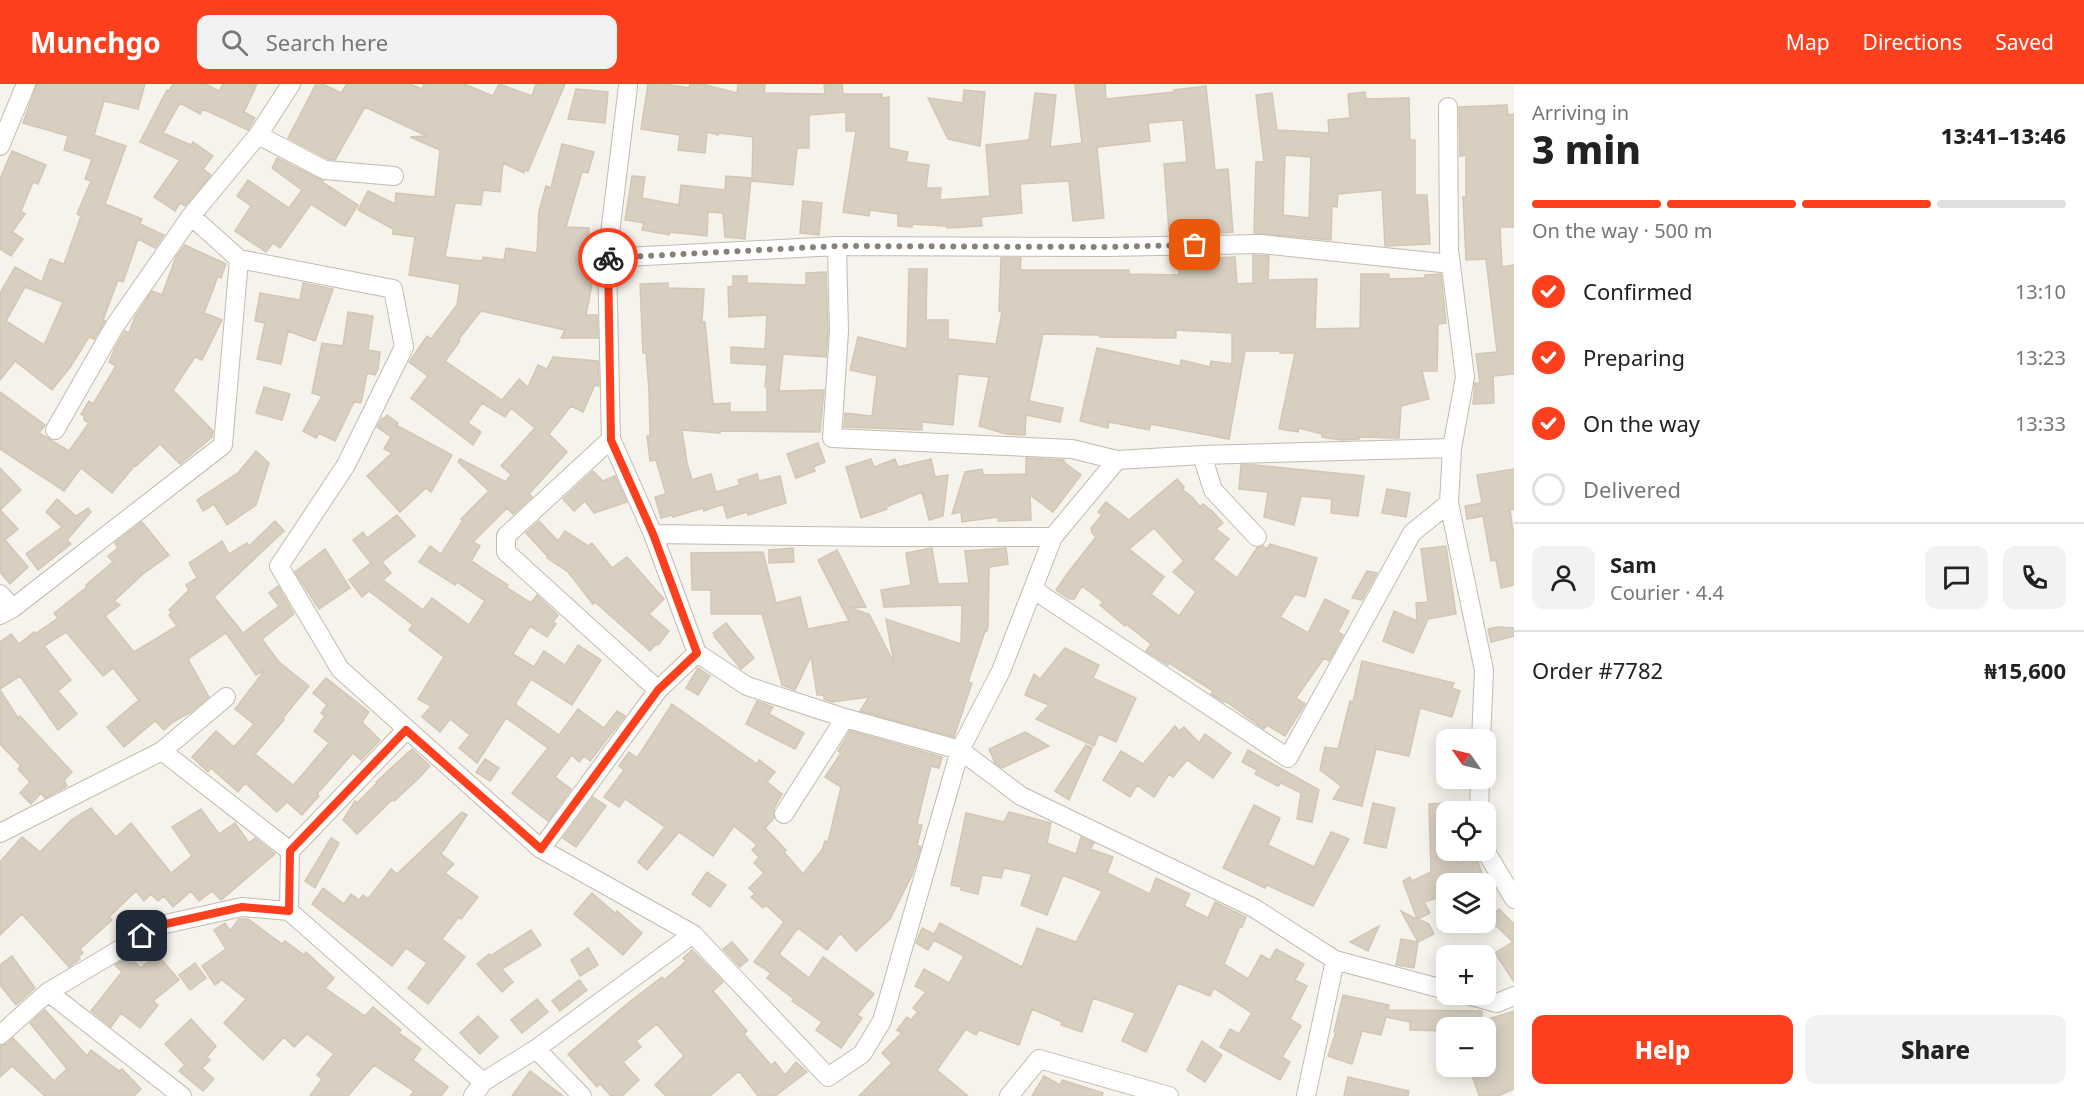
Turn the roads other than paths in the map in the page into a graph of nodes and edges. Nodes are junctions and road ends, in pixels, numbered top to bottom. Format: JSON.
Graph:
{"nodes":[{"id":1,"x":26,"y":84,"type":"edge"},
{"id":2,"x":291,"y":84,"type":"edge"},
{"id":3,"x":628,"y":87,"type":"dead end"},
{"id":4,"x":1448,"y":107,"type":"dead end"},
{"id":5,"x":258,"y":135,"type":"junction"},
{"id":6,"x":0,"y":146,"type":"edge"},
{"id":7,"x":394,"y":176,"type":"dead end"},
{"id":8,"x":191,"y":216,"type":"junction"},
{"id":9,"x":837,"y":246,"type":"junction"},
{"id":10,"x":239,"y":258,"type":"junction"},
{"id":11,"x":608,"y":258,"type":"junction"},
{"id":12,"x":1450,"y":264,"type":"junction"},
{"id":13,"x":55,"y":430,"type":"dead end"},
{"id":14,"x":611,"y":440,"type":"junction"},
{"id":15,"x":1452,"y":448,"type":"junction"},
{"id":16,"x":1202,"y":455,"type":"junction"},
{"id":17,"x":1117,"y":460,"type":"junction"},
{"id":18,"x":1449,"y":503,"type":"junction"},
{"id":19,"x":653,"y":534,"type":"junction"},
{"id":20,"x":1053,"y":537,"type":"junction"},
{"id":21,"x":1257,"y":537,"type":"dead end"},
{"id":22,"x":1034,"y":590,"type":"junction"},
{"id":23,"x":0,"y":594,"type":"edge"},
{"id":24,"x":7,"y":611,"type":"edge"},
{"id":25,"x":697,"y":653,"type":"junction"},
{"id":26,"x":658,"y":690,"type":"junction"},
{"id":27,"x":226,"y":697,"type":"dead end"},
{"id":28,"x":845,"y":718,"type":"junction"},
{"id":29,"x":1481,"y":729,"type":"edge"},
{"id":30,"x":406,"y":730,"type":"junction"},
{"id":31,"x":960,"y":750,"type":"junction"},
{"id":32,"x":162,"y":751,"type":"junction"},
{"id":33,"x":784,"y":814,"type":"dead end"},
{"id":34,"x":0,"y":833,"type":"edge"},
{"id":35,"x":541,"y":849,"type":"junction"},
{"id":36,"x":290,"y":851,"type":"junction"},
{"id":37,"x":1492,"y":861,"type":"edge"},
{"id":38,"x":1514,"y":899,"type":"edge"},
{"id":39,"x":289,"y":911,"type":"junction"},
{"id":40,"x":693,"y":934,"type":"junction"},
{"id":41,"x":1335,"y":960,"type":"junction"},
{"id":42,"x":1436,"y":987,"type":"edge"},
{"id":43,"x":48,"y":992,"type":"junction"},
{"id":44,"x":1514,"y":996,"type":"edge"},
{"id":45,"x":1496,"y":1004,"type":"edge"},
{"id":46,"x":0,"y":1035,"type":"edge"},
{"id":47,"x":536,"y":1049,"type":"junction"},
{"id":48,"x":478,"y":1089,"type":"edge"},
{"id":49,"x":182,"y":1096,"type":"edge"},
{"id":50,"x":582,"y":1096,"type":"edge"},
{"id":51,"x":1009,"y":1096,"type":"edge"},
{"id":52,"x":1169,"y":1096,"type":"edge"},
{"id":53,"x":1306,"y":1096,"type":"edge"}],
"edges":[{"from":1,"to":6,"type":"street"},
{"from":2,"to":5,"type":"street"},
{"from":3,"to":11,"type":"street"},
{"from":4,"to":12,"type":"street"},
{"from":5,"to":7,"type":"street"},
{"from":5,"to":8,"type":"street"},
{"from":8,"to":10,"type":"street"},
{"from":8,"to":13,"type":"street"},
{"from":9,"to":11,"type":"street"},
{"from":9,"to":12,"type":"street"},
{"from":9,"to":17,"type":"street"},
{"from":10,"to":24,"type":"street"},
{"from":10,"to":30,"type":"street"},
{"from":11,"to":14,"type":"street"},
{"from":12,"to":15,"type":"street"},
{"from":14,"to":19,"type":"street"},
{"from":14,"to":26,"type":"street"},
{"from":15,"to":16,"type":"street"},
{"from":15,"to":18,"type":"street"},
{"from":16,"to":17,"type":"street"},
{"from":16,"to":21,"type":"street"},
{"from":17,"to":20,"type":"street"},
{"from":18,"to":22,"type":"street"},
{"from":18,"to":29,"type":"street"},
{"from":19,"to":20,"type":"street"},
{"from":19,"to":25,"type":"street"},
{"from":20,"to":22,"type":"street"},
{"from":22,"to":31,"type":"street"},
{"from":23,"to":24,"type":"street"},
{"from":25,"to":26,"type":"street"},
{"from":25,"to":28,"type":"street"},
{"from":26,"to":35,"type":"street"},
{"from":27,"to":32,"type":"street"},
{"from":28,"to":31,"type":"street"},
{"from":28,"to":33,"type":"street"},
{"from":30,"to":35,"type":"street"},
{"from":30,"to":36,"type":"street"},
{"from":31,"to":40,"type":"street"},
{"from":31,"to":41,"type":"street"},
{"from":32,"to":34,"type":"street"},
{"from":32,"to":36,"type":"street"},
{"from":35,"to":40,"type":"street"},
{"from":36,"to":39,"type":"street"},
{"from":37,"to":38,"type":"street"},
{"from":39,"to":43,"type":"street"},
{"from":39,"to":48,"type":"street"},
{"from":40,"to":47,"type":"street"},
{"from":41,"to":42,"type":"street"},
{"from":41,"to":53,"type":"street"},
{"from":43,"to":46,"type":"street"},
{"from":43,"to":49,"type":"street"},
{"from":44,"to":45,"type":"street"},
{"from":47,"to":48,"type":"street"},
{"from":47,"to":50,"type":"street"},
{"from":51,"to":52,"type":"street"}]}
